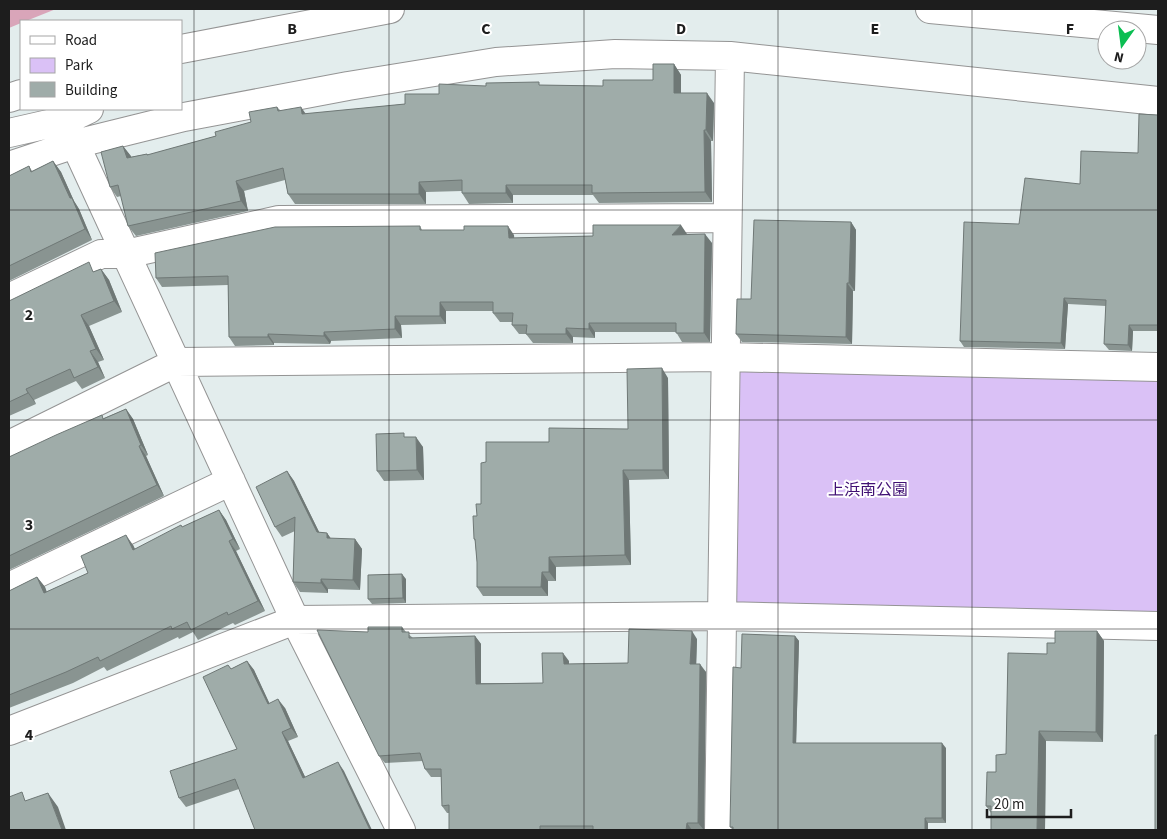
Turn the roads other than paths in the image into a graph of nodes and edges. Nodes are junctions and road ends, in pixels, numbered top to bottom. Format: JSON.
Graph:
{"nodes":[{"id":1,"x":390,"y":9,"type":"edge"},
{"id":2,"x":930,"y":9,"type":"edge"},
{"id":3,"x":1158,"y":30,"type":"edge"},
{"id":4,"x":220,"y":40,"type":"junction"},
{"id":5,"x":182,"y":49,"type":"edge"},
{"id":6,"x":730,"y":56,"type":"junction"},
{"id":7,"x":182,"y":59,"type":"edge"},
{"id":8,"x":1158,"y":101,"type":"edge"},
{"id":9,"x":77,"y":124,"type":"edge"},
{"id":10,"x":9,"y":133,"type":"edge"},
{"id":11,"x":9,"y":166,"type":"edge"},
{"id":12,"x":728,"y":218,"type":"junction"},
{"id":13,"x":126,"y":254,"type":"junction"},
{"id":14,"x":9,"y":298,"type":"edge"},
{"id":15,"x":726,"y":357,"type":"junction"},
{"id":16,"x":177,"y":362,"type":"junction"},
{"id":17,"x":1158,"y":367,"type":"edge"},
{"id":18,"x":9,"y":445,"type":"edge"},
{"id":19,"x":231,"y":481,"type":"junction"},
{"id":20,"x":9,"y":587,"type":"edge"},
{"id":21,"x":722,"y":616,"type":"junction"},
{"id":22,"x":295,"y":620,"type":"junction"},
{"id":23,"x":1158,"y":626,"type":"edge"},
{"id":24,"x":9,"y":731,"type":"edge"},
{"id":25,"x":401,"y":830,"type":"edge"},
{"id":26,"x":719,"y":830,"type":"edge"}],
"edges":[{"from":1,"to":4,"type":"street"},
{"from":2,"to":3,"type":"street"},
{"from":4,"to":5,"type":"street"},
{"from":4,"to":7,"type":"street"},
{"from":6,"to":8,"type":"street"},
{"from":6,"to":9,"type":"street"},
{"from":6,"to":12,"type":"street"},
{"from":9,"to":10,"type":"street"},
{"from":9,"to":11,"type":"street"},
{"from":9,"to":13,"type":"street"},
{"from":12,"to":13,"type":"street"},
{"from":12,"to":15,"type":"street"},
{"from":13,"to":14,"type":"street"},
{"from":13,"to":16,"type":"street"},
{"from":15,"to":16,"type":"street"},
{"from":15,"to":17,"type":"street"},
{"from":15,"to":21,"type":"street"},
{"from":16,"to":18,"type":"street"},
{"from":16,"to":19,"type":"street"},
{"from":19,"to":20,"type":"street"},
{"from":19,"to":22,"type":"street"},
{"from":21,"to":22,"type":"street"},
{"from":21,"to":23,"type":"street"},
{"from":21,"to":26,"type":"street"},
{"from":22,"to":24,"type":"street"},
{"from":22,"to":25,"type":"street"}]}
